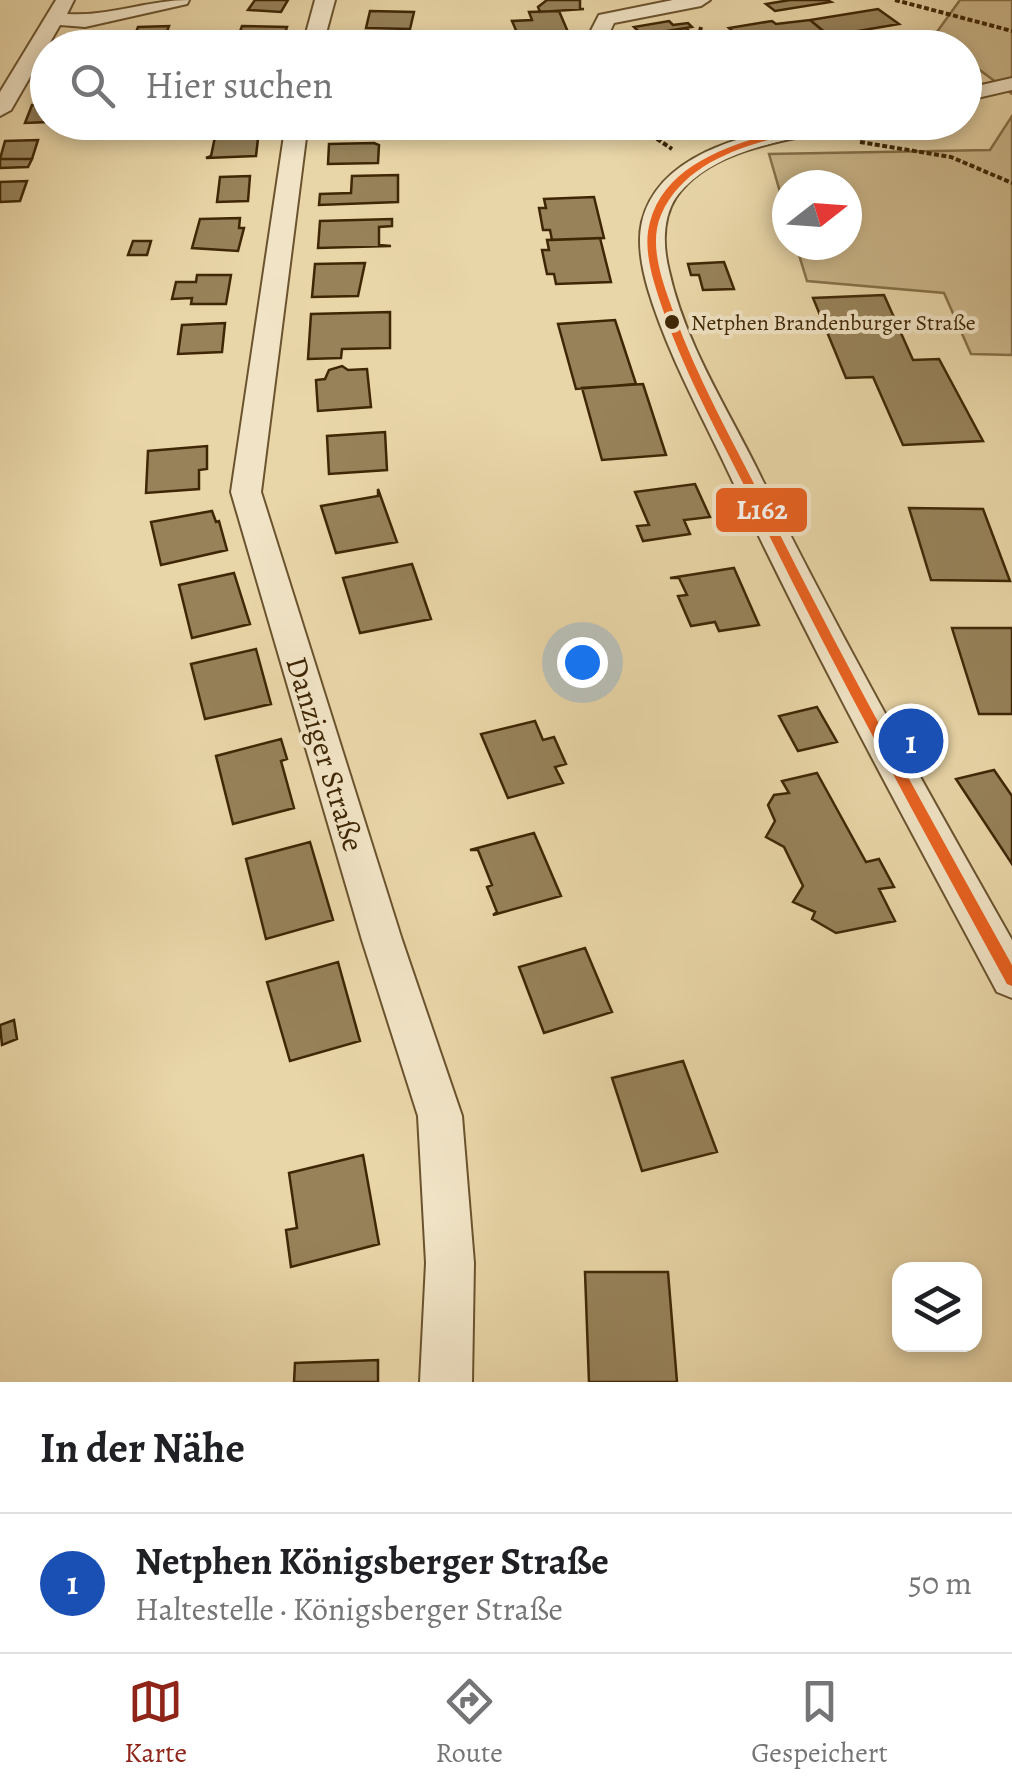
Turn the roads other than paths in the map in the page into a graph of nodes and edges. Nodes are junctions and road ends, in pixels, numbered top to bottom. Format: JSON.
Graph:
{"nodes":[{"id":1,"x":65,"y":0,"type":"edge"},
{"id":2,"x":180,"y":0,"type":"edge"},
{"id":3,"x":326,"y":0,"type":"edge"},
{"id":4,"x":701,"y":0,"type":"edge"},
{"id":5,"x":52,"y":19,"type":"junction"},
{"id":6,"x":46,"y":30,"type":"edge"},
{"id":7,"x":316,"y":30,"type":"edge"},
{"id":8,"x":601,"y":30,"type":"edge"},
{"id":9,"x":30,"y":58,"type":"edge"},
{"id":10,"x":1012,"y":84,"type":"edge"},
{"id":11,"x":982,"y":91,"type":"edge"},
{"id":12,"x":0,"y":110,"type":"edge"},
{"id":13,"x":295,"y":140,"type":"edge"},
{"id":14,"x":771,"y":140,"type":"edge"},
{"id":15,"x":1012,"y":979,"type":"edge"},
{"id":16,"x":446,"y":1382,"type":"edge"}],
"edges":[{"from":1,"to":5,"type":"street"},
{"from":2,"to":5,"type":"street"},
{"from":3,"to":7,"type":"street"},
{"from":4,"to":8,"type":"street"},
{"from":5,"to":6,"type":"street"},
{"from":9,"to":12,"type":"street"},
{"from":10,"to":11,"type":"street"},
{"from":13,"to":16,"type":"street","name":"Danziger Straße"},
{"from":14,"to":15,"type":"street"}]}
